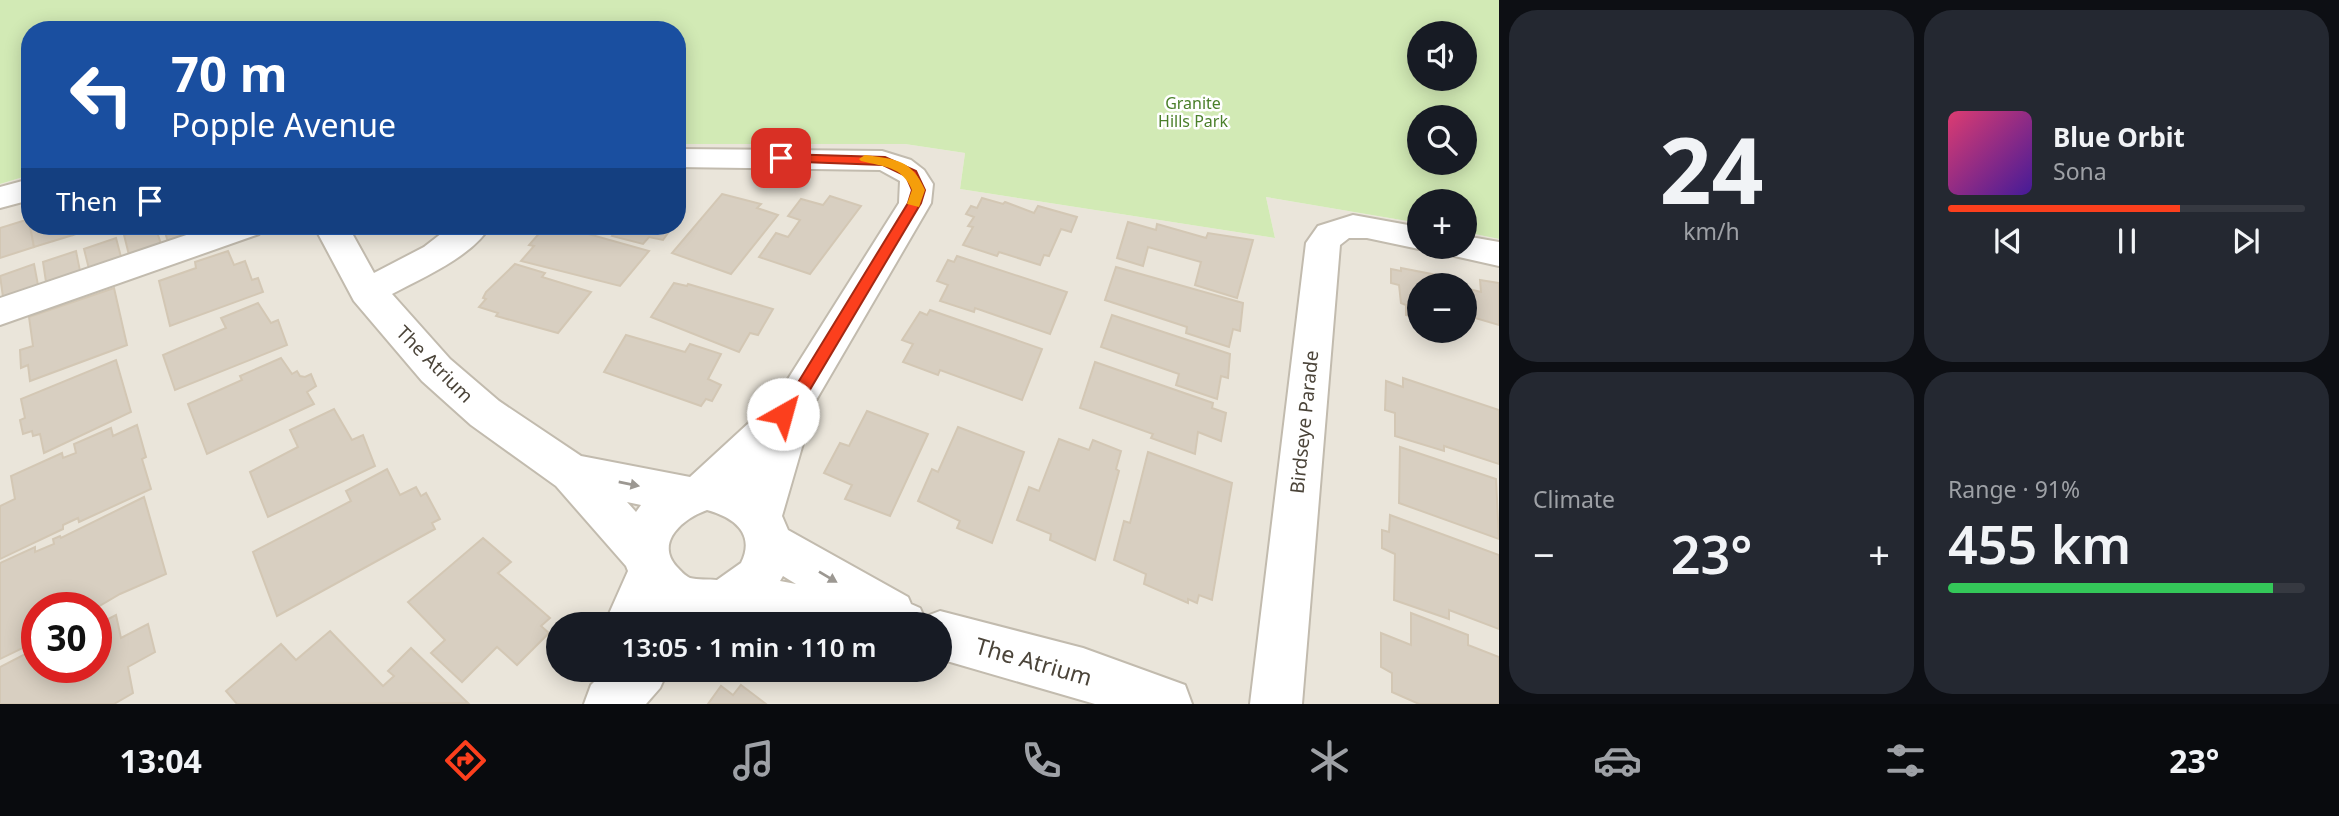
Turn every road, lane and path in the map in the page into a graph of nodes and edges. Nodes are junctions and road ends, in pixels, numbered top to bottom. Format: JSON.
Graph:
{"nodes":[{"id":1,"x":686,"y":158,"type":"edge"},
{"id":2,"x":21,"y":192,"type":"edge"},
{"id":3,"x":0,"y":198,"type":"edge"},
{"id":4,"x":221,"y":235,"type":"edge"},
{"id":5,"x":336,"y":235,"type":"edge"},
{"id":6,"x":462,"y":235,"type":"edge"},
{"id":7,"x":1407,"y":236,"type":"edge"},
{"id":8,"x":1477,"y":250,"type":"edge"},
{"id":9,"x":1499,"y":254,"type":"edge"},
{"id":10,"x":367,"y":292,"type":"junction"},
{"id":11,"x":0,"y":312,"type":"edge"},
{"id":12,"x":796,"y":399,"type":"junction"},
{"id":13,"x":570,"y":473,"type":"junction"},
{"id":14,"x":697,"y":493,"type":"junction"},
{"id":15,"x":764,"y":529,"type":"junction"},
{"id":16,"x":649,"y":564,"type":"junction"},
{"id":17,"x":710,"y":608,"type":"edge"},
{"id":18,"x":633,"y":612,"type":"edge"},
{"id":19,"x":756,"y":612,"type":"edge"},
{"id":20,"x":887,"y":612,"type":"edge"},
{"id":21,"x":952,"y":638,"type":"edge"},
{"id":22,"x":605,"y":682,"type":"edge"},
{"id":23,"x":631,"y":682,"type":"edge"},
{"id":24,"x":597,"y":704,"type":"edge"},
{"id":25,"x":610,"y":704,"type":"edge"},
{"id":26,"x":1166,"y":704,"type":"edge"},
{"id":27,"x":1276,"y":704,"type":"edge"}],
"edges":[{"from":1,"to":12,"type":"street"},
{"from":2,"to":3,"type":"street"},
{"from":4,"to":11,"type":"street"},
{"from":5,"to":10,"type":"street","name":"The Atrium"},
{"from":6,"to":10,"type":"street"},
{"from":7,"to":27,"type":"street","name":"Birdseye Parade"},
{"from":8,"to":9,"type":"street"},
{"from":10,"to":13,"type":"street","name":"The Atrium"},
{"from":12,"to":14,"type":"street"},
{"from":12,"to":15,"type":"street"},
{"from":13,"to":14,"type":"street","name":"The Atrium","one_way":true},
{"from":13,"to":16,"type":"street","name":"The Atrium"},
{"from":14,"to":15,"type":"street"},
{"from":14,"to":16,"type":"street"},
{"from":15,"to":17,"type":"street"},
{"from":15,"to":20,"type":"street","one_way":true},
{"from":16,"to":17,"type":"street"},
{"from":16,"to":18,"type":"street"},
{"from":17,"to":19,"type":"street"},
{"from":21,"to":26,"type":"street","name":"The Atrium"},
{"from":22,"to":24,"type":"street"},
{"from":23,"to":25,"type":"street"}]}
